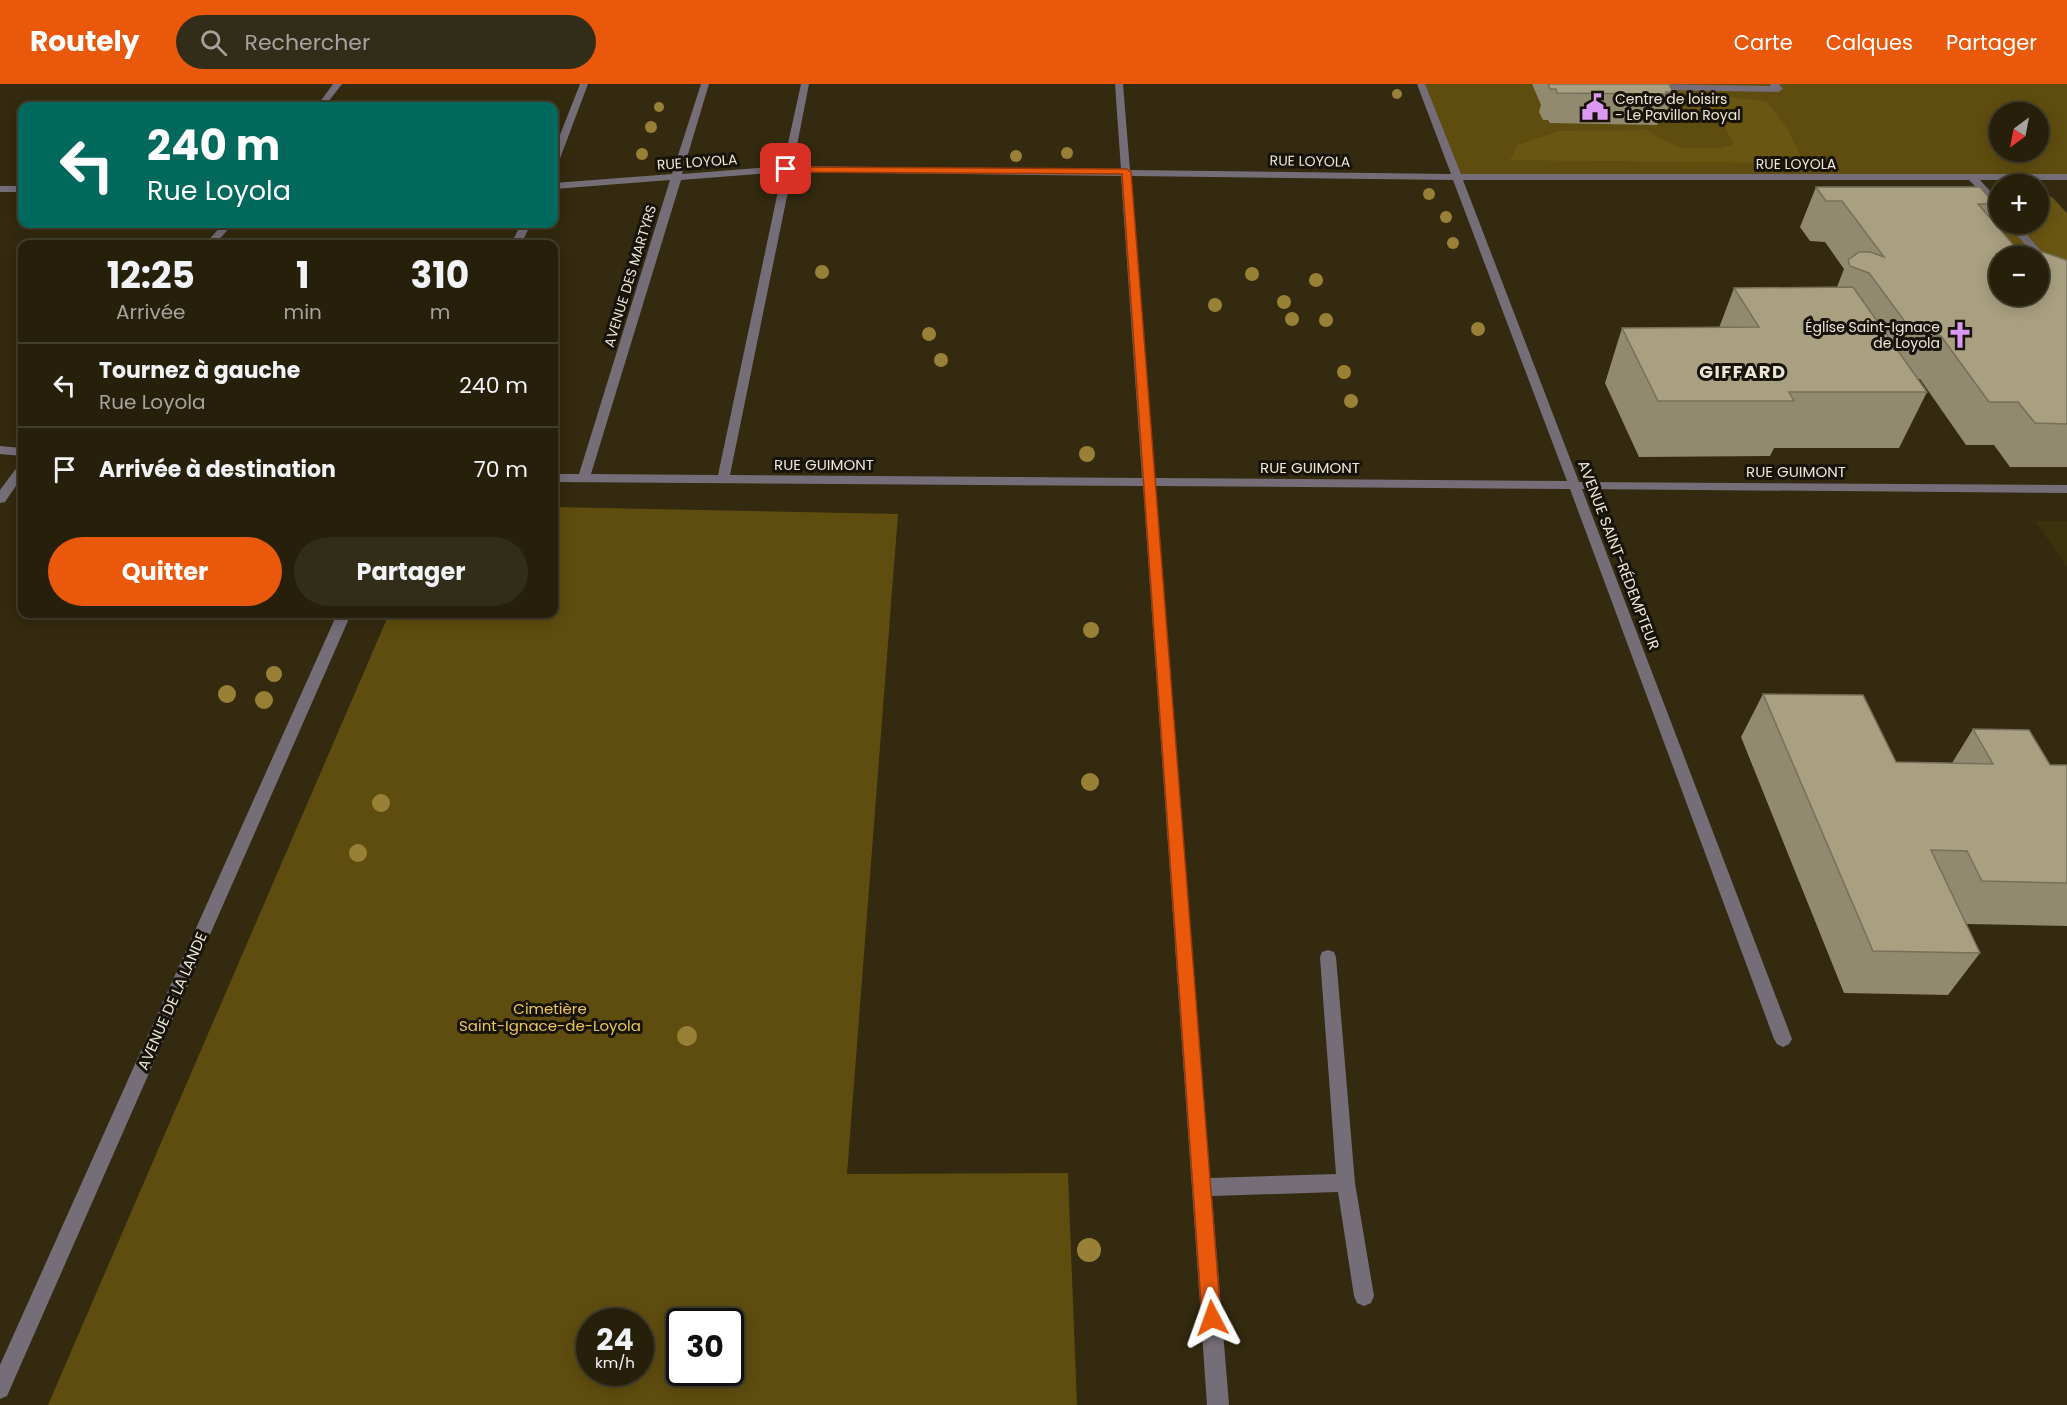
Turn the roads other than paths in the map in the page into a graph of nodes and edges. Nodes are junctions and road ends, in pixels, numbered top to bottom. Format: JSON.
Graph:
{"nodes":[{"id":1,"x":338,"y":84,"type":"edge"},
{"id":2,"x":584,"y":84,"type":"edge"},
{"id":3,"x":705,"y":84,"type":"edge"},
{"id":4,"x":805,"y":84,"type":"edge"},
{"id":5,"x":1119,"y":84,"type":"edge"},
{"id":6,"x":1420,"y":84,"type":"edge"},
{"id":7,"x":1774,"y":84,"type":"edge"},
{"id":8,"x":1655,"y":87,"type":"edge"},
{"id":9,"x":324,"y":102,"type":"edge"},
{"id":10,"x":558,"y":151,"type":"edge"},
{"id":11,"x":786,"y":169,"type":"junction"},
{"id":12,"x":1127,"y":172,"type":"junction"},
{"id":13,"x":676,"y":177,"type":"junction"},
{"id":14,"x":1456,"y":177,"type":"junction"},
{"id":15,"x":1972,"y":177,"type":"junction"},
{"id":16,"x":2067,"y":177,"type":"edge"},
{"id":17,"x":558,"y":186,"type":"edge"},
{"id":18,"x":0,"y":189,"type":"edge"},
{"id":19,"x":18,"y":189,"type":"edge"},
{"id":20,"x":1989,"y":196,"type":"edge"},
{"id":21,"x":224,"y":228,"type":"edge"},
{"id":22,"x":2021,"y":234,"type":"edge"},
{"id":23,"x":214,"y":240,"type":"edge"},
{"id":24,"x":2067,"y":287,"type":"edge"},
{"id":25,"x":0,"y":450,"type":"edge"},
{"id":26,"x":18,"y":452,"type":"edge"},
{"id":27,"x":18,"y":474,"type":"edge"},
{"id":28,"x":558,"y":478,"type":"edge"},
{"id":29,"x":584,"y":478,"type":"junction"},
{"id":30,"x":723,"y":480,"type":"junction"},
{"id":31,"x":1149,"y":483,"type":"junction"},
{"id":32,"x":1575,"y":486,"type":"junction"},
{"id":33,"x":2067,"y":489,"type":"edge"},
{"id":34,"x":0,"y":499,"type":"edge"},
{"id":35,"x":342,"y":618,"type":"edge"},
{"id":36,"x":1328,"y":957,"type":"dead end"},
{"id":37,"x":1783,"y":1038,"type":"dead end"},
{"id":38,"x":1346,"y":1183,"type":"junction"},
{"id":39,"x":1202,"y":1187,"type":"junction"},
{"id":40,"x":1364,"y":1296,"type":"dead end"},
{"id":41,"x":0,"y":1389,"type":"edge"},
{"id":42,"x":1218,"y":1405,"type":"edge"}],
"edges":[{"from":1,"to":9,"type":"street"},
{"from":2,"to":10,"type":"street"},
{"from":3,"to":13,"type":"street","name":"AVENUE DES MARTYRS"},
{"from":4,"to":11,"type":"street"},
{"from":5,"to":12,"type":"street"},
{"from":6,"to":14,"type":"street","name":"AVENUE SAINT-RÉDEMPTEUR"},
{"from":7,"to":8,"type":"street"},
{"from":11,"to":12,"type":"street","name":"RUE LOYOLA"},
{"from":11,"to":13,"type":"street","name":"RUE LOYOLA"},
{"from":11,"to":30,"type":"street"},
{"from":12,"to":14,"type":"street","name":"RUE LOYOLA"},
{"from":12,"to":31,"type":"street"},
{"from":13,"to":17,"type":"street","name":"RUE LOYOLA"},
{"from":13,"to":29,"type":"street","name":"AVENUE DES MARTYRS"},
{"from":14,"to":15,"type":"street","name":"RUE LOYOLA"},
{"from":14,"to":32,"type":"street","name":"AVENUE SAINT-RÉDEMPTEUR"},
{"from":15,"to":16,"type":"street","name":"RUE LOYOLA"},
{"from":15,"to":20,"type":"street"},
{"from":18,"to":19,"type":"street"},
{"from":21,"to":23,"type":"street"},
{"from":22,"to":24,"type":"street"},
{"from":25,"to":26,"type":"street"},
{"from":27,"to":34,"type":"street"},
{"from":28,"to":29,"type":"street","name":"RUE GUIMONT"},
{"from":29,"to":30,"type":"street","name":"RUE GUIMONT"},
{"from":30,"to":31,"type":"street","name":"RUE GUIMONT"},
{"from":31,"to":32,"type":"street","name":"RUE GUIMONT"},
{"from":31,"to":39,"type":"street"},
{"from":32,"to":33,"type":"street","name":"RUE GUIMONT"},
{"from":32,"to":37,"type":"street","name":"AVENUE SAINT-RÉDEMPTEUR"},
{"from":35,"to":41,"type":"street","name":"AVENUE DE LA LANDE"},
{"from":36,"to":38,"type":"street"},
{"from":38,"to":39,"type":"street"},
{"from":38,"to":40,"type":"street"},
{"from":39,"to":42,"type":"street"}]}
